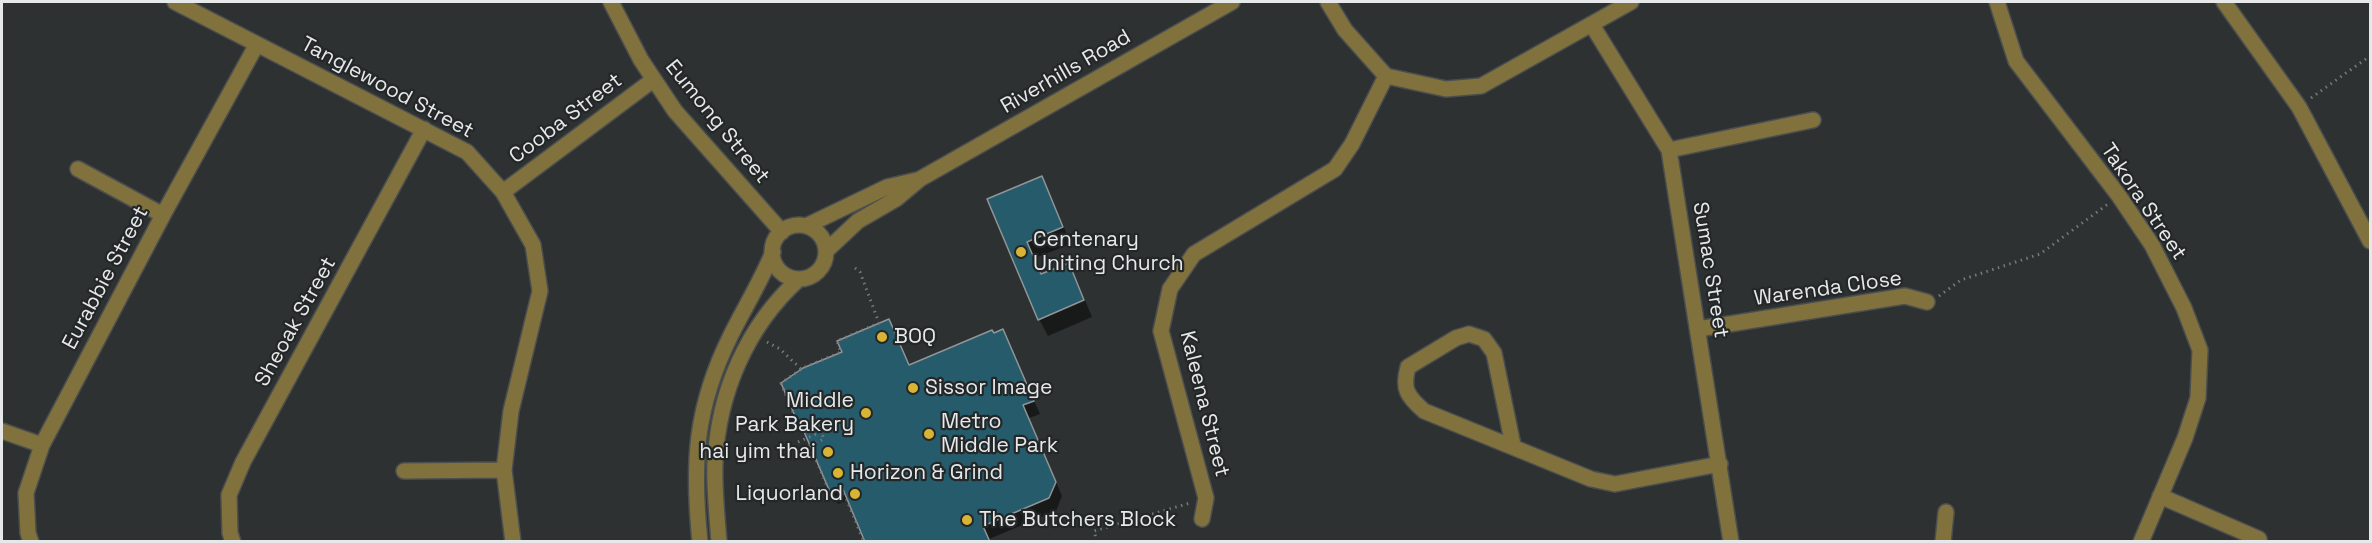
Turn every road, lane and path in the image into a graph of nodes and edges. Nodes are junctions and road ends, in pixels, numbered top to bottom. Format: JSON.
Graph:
{"nodes":[{"id":1,"x":175,"y":2,"type":"edge"},
{"id":2,"x":611,"y":2,"type":"edge"},
{"id":3,"x":1232,"y":2,"type":"edge"},
{"id":4,"x":1328,"y":2,"type":"edge"},
{"id":5,"x":1631,"y":2,"type":"edge"},
{"id":6,"x":1997,"y":2,"type":"edge"},
{"id":7,"x":2223,"y":2,"type":"edge"},
{"id":8,"x":1592,"y":25,"type":"junction"},
{"id":9,"x":257,"y":44,"type":"junction"},
{"id":10,"x":2370,"y":56,"type":"edge"},
{"id":11,"x":1386,"y":76,"type":"junction"},
{"id":12,"x":653,"y":80,"type":"junction"},
{"id":13,"x":2299,"y":107,"type":"junction"},
{"id":14,"x":1813,"y":120,"type":"dead end"},
{"id":15,"x":424,"y":129,"type":"junction"},
{"id":16,"x":1669,"y":150,"type":"junction"},
{"id":17,"x":78,"y":169,"type":"dead end"},
{"id":18,"x":920,"y":179,"type":"junction"},
{"id":19,"x":503,"y":192,"type":"junction"},
{"id":20,"x":2119,"y":196,"type":"junction"},
{"id":21,"x":163,"y":215,"type":"junction"},
{"id":22,"x":806,"y":226,"type":"junction"},
{"id":23,"x":782,"y":232,"type":"junction"},
{"id":24,"x":2370,"y":242,"type":"edge"},
{"id":25,"x":826,"y":251,"type":"junction"},
{"id":26,"x":773,"y":252,"type":"junction"},
{"id":27,"x":855,"y":268,"type":"dead end"},
{"id":28,"x":799,"y":279,"type":"junction"},
{"id":29,"x":1927,"y":302,"type":"joint"},
{"id":30,"x":1698,"y":329,"type":"junction"},
{"id":31,"x":766,"y":341,"type":"dead end"},
{"id":32,"x":801,"y":369,"type":"junction"},
{"id":33,"x":2,"y":431,"type":"edge"},
{"id":34,"x":821,"y":432,"type":"junction"},
{"id":35,"x":798,"y":442,"type":"dead end"},
{"id":36,"x":42,"y":445,"type":"junction"},
{"id":37,"x":1513,"y":446,"type":"junction"},
{"id":38,"x":1720,"y":465,"type":"junction"},
{"id":39,"x":504,"y":470,"type":"junction"},
{"id":40,"x":404,"y":471,"type":"dead end"},
{"id":41,"x":2160,"y":496,"type":"junction"},
{"id":42,"x":1206,"y":498,"type":"junction"},
{"id":43,"x":1946,"y":512,"type":"dead end"},
{"id":44,"x":1202,"y":519,"type":"dead end"},
{"id":45,"x":2259,"y":539,"type":"dead end"},
{"id":46,"x":31,"y":542,"type":"edge"},
{"id":47,"x":233,"y":542,"type":"edge"},
{"id":48,"x":513,"y":542,"type":"edge"},
{"id":49,"x":700,"y":542,"type":"edge"},
{"id":50,"x":719,"y":542,"type":"edge"},
{"id":51,"x":864,"y":542,"type":"edge"},
{"id":52,"x":1097,"y":542,"type":"edge"},
{"id":53,"x":1731,"y":542,"type":"edge"},
{"id":54,"x":1943,"y":542,"type":"edge"},
{"id":55,"x":2141,"y":542,"type":"edge"}],
"edges":[{"from":1,"to":9,"type":"street","name":"Tanglewood Street"},
{"from":2,"to":12,"type":"street","name":"Eumong Street"},
{"from":3,"to":18,"type":"street","name":"Riverhills Road"},
{"from":4,"to":11,"type":"street"},
{"from":5,"to":8,"type":"street"},
{"from":6,"to":20,"type":"street","name":"Takora Street"},
{"from":7,"to":13,"type":"street"},
{"from":8,"to":11,"type":"street"},
{"from":8,"to":16,"type":"street","name":"Sumac Street"},
{"from":9,"to":15,"type":"street","name":"Tanglewood Street"},
{"from":9,"to":21,"type":"street","name":"Eurabbie Street"},
{"from":10,"to":13,"type":"path"},
{"from":11,"to":42,"type":"street","name":"Kaleena Street"},
{"from":12,"to":19,"type":"street","name":"Cooba Street"},
{"from":12,"to":23,"type":"street","name":"Eumong Street"},
{"from":13,"to":24,"type":"street"},
{"from":14,"to":16,"type":"street"},
{"from":15,"to":19,"type":"street","name":"Tanglewood Street"},
{"from":15,"to":47,"type":"street","name":"Sheoak Street"},
{"from":16,"to":30,"type":"street","name":"Sumac Street"},
{"from":17,"to":21,"type":"street"},
{"from":18,"to":22,"type":"street","name":"Riverhills Road"},
{"from":18,"to":25,"type":"street","name":"Riverhills Road"},
{"from":19,"to":39,"type":"street","name":"Tanglewood Street"},
{"from":20,"to":29,"type":"path"},
{"from":20,"to":41,"type":"street","name":"Takora Street"},
{"from":21,"to":36,"type":"street","name":"Eurabbie Street"},
{"from":22,"to":23,"type":"street"},
{"from":22,"to":25,"type":"street"},
{"from":23,"to":26,"type":"street"},
{"from":25,"to":28,"type":"street"},
{"from":26,"to":28,"type":"street"},
{"from":26,"to":49,"type":"street"},
{"from":27,"to":32,"type":"path"},
{"from":28,"to":50,"type":"street"},
{"from":29,"to":30,"type":"street","name":"Warenda Close"},
{"from":30,"to":38,"type":"street","name":"Sumac Street"},
{"from":31,"to":32,"type":"path"},
{"from":32,"to":34,"type":"path"},
{"from":33,"to":36,"type":"street"},
{"from":34,"to":35,"type":"path"},
{"from":34,"to":51,"type":"path"},
{"from":36,"to":46,"type":"street","name":"Eurabbie Street"},
{"from":37,"to":37,"type":"street"},
{"from":37,"to":38,"type":"street"},
{"from":38,"to":53,"type":"street","name":"Sumac Street"},
{"from":39,"to":40,"type":"street"},
{"from":39,"to":48,"type":"street","name":"Tanglewood Street"},
{"from":41,"to":45,"type":"street"},
{"from":41,"to":55,"type":"street","name":"Takora Street"},
{"from":42,"to":44,"type":"street","name":"Kaleena Street"},
{"from":42,"to":52,"type":"path"},
{"from":43,"to":54,"type":"street"}]}
